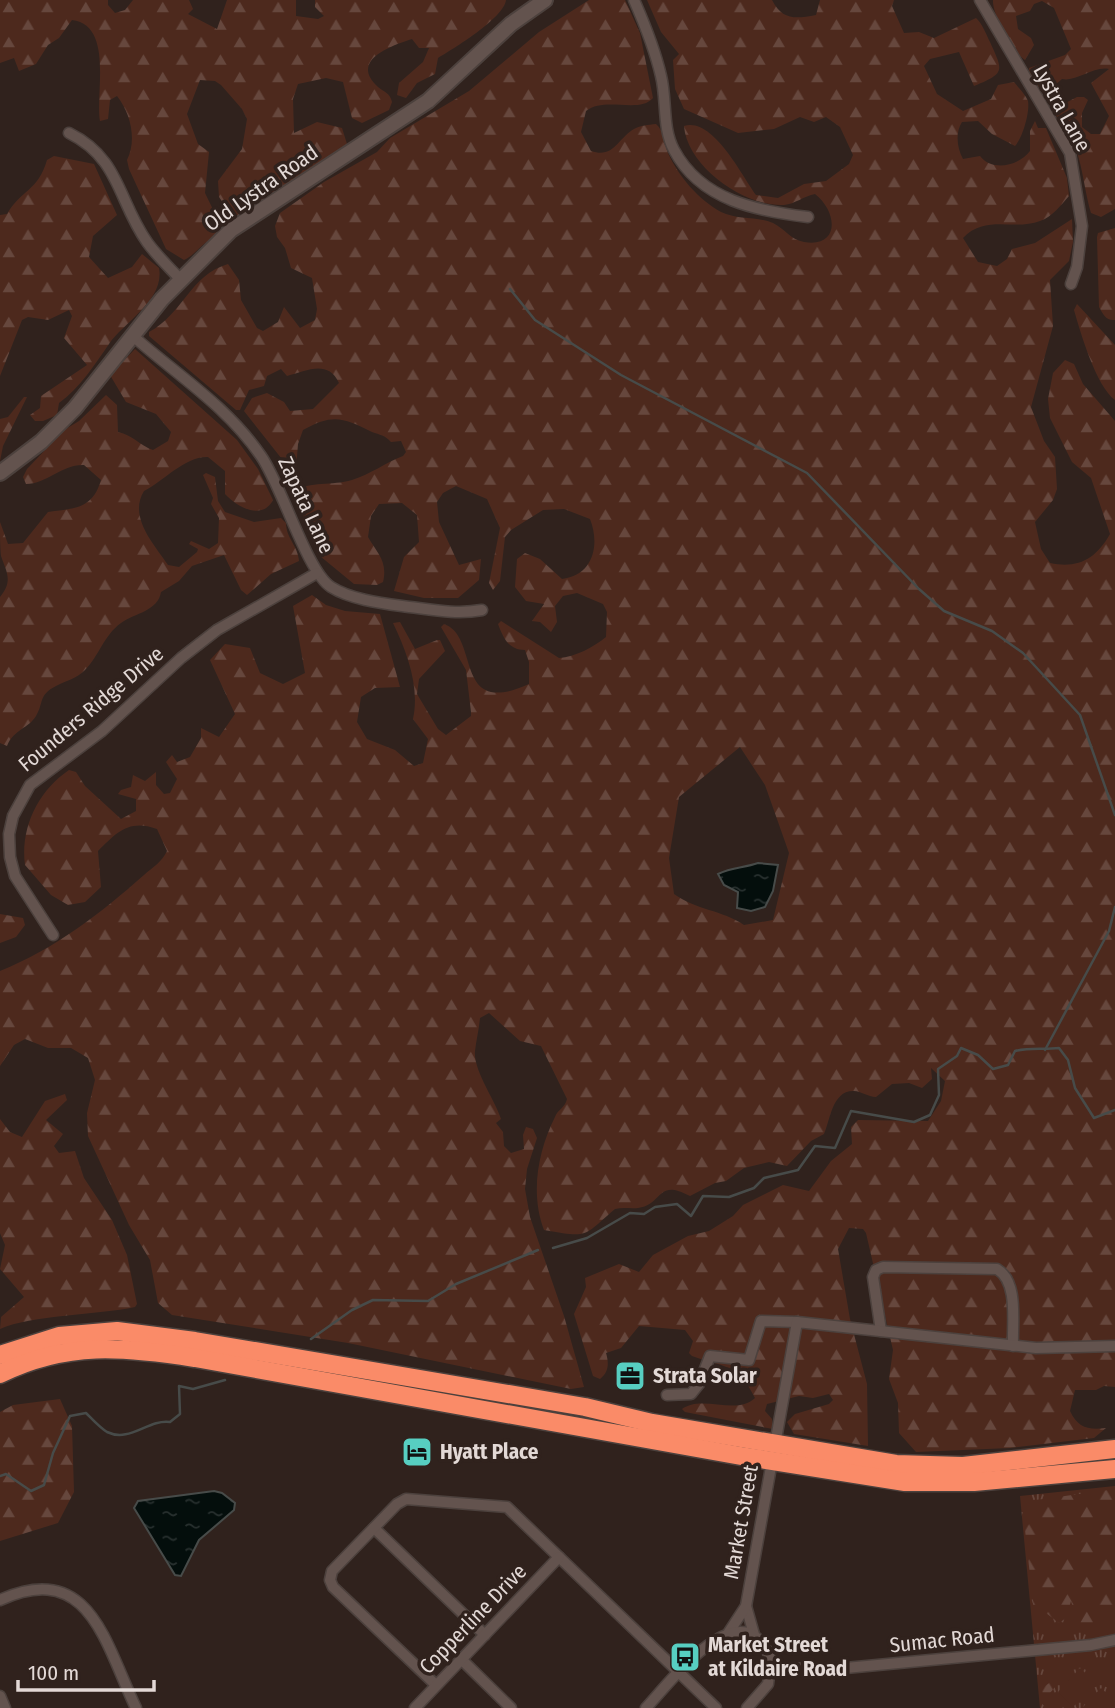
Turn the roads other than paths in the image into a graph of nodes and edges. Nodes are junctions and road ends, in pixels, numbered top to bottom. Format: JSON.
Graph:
{"nodes":[{"id":1,"x":545,"y":0,"type":"edge"},
{"id":2,"x":634,"y":0,"type":"edge"},
{"id":3,"x":980,"y":0,"type":"edge"},
{"id":4,"x":69,"y":133,"type":"dead end"},
{"id":5,"x":808,"y":218,"type":"dead end"},
{"id":6,"x":180,"y":279,"type":"junction"},
{"id":7,"x":1070,"y":284,"type":"dead end"},
{"id":8,"x":133,"y":335,"type":"junction"},
{"id":9,"x":0,"y":473,"type":"edge"},
{"id":10,"x":317,"y":573,"type":"junction"},
{"id":11,"x":482,"y":610,"type":"dead end"},
{"id":12,"x":53,"y":935,"type":"dead end"},
{"id":13,"x":797,"y":1322,"type":"junction"},
{"id":14,"x":881,"y":1331,"type":"junction"},
{"id":15,"x":1013,"y":1346,"type":"junction"},
{"id":16,"x":1115,"y":1346,"type":"edge"},
{"id":17,"x":0,"y":1355,"type":"edge"},
{"id":18,"x":0,"y":1374,"type":"edge"},
{"id":19,"x":667,"y":1395,"type":"dead end"},
{"id":20,"x":1115,"y":1449,"type":"edge"},
{"id":21,"x":773,"y":1452,"type":"junction"},
{"id":22,"x":1115,"y":1469,"type":"edge"},
{"id":23,"x":374,"y":1528,"type":"junction"},
{"id":24,"x":559,"y":1557,"type":"junction"},
{"id":25,"x":0,"y":1600,"type":"edge"},
{"id":26,"x":746,"y":1606,"type":"junction"},
{"id":27,"x":729,"y":1632,"type":"junction"},
{"id":28,"x":485,"y":1635,"type":"junction"},
{"id":29,"x":755,"y":1638,"type":"junction"},
{"id":30,"x":1115,"y":1640,"type":"edge"},
{"id":31,"x":462,"y":1660,"type":"junction"},
{"id":32,"x":772,"y":1668,"type":"junction"},
{"id":33,"x":680,"y":1673,"type":"junction"},
{"id":34,"x":436,"y":1685,"type":"junction"},
{"id":35,"x":0,"y":1696,"type":"edge"},
{"id":36,"x":5,"y":1708,"type":"edge"},
{"id":37,"x":136,"y":1708,"type":"edge"},
{"id":38,"x":415,"y":1708,"type":"edge"},
{"id":39,"x":511,"y":1708,"type":"edge"},
{"id":40,"x":646,"y":1708,"type":"edge"},
{"id":41,"x":716,"y":1708,"type":"edge"},
{"id":42,"x":747,"y":1708,"type":"edge"}],
"edges":[{"from":1,"to":6,"type":"street","name":"Old Lystra Road"},
{"from":2,"to":5,"type":"street"},
{"from":3,"to":7,"type":"street","name":"Lystra Lane"},
{"from":4,"to":6,"type":"street"},
{"from":6,"to":8,"type":"street","name":"Old Lystra Road"},
{"from":8,"to":9,"type":"street","name":"Old Lystra Road"},
{"from":8,"to":10,"type":"street","name":"Zapata Lane"},
{"from":10,"to":11,"type":"street","name":"Zapata Lane"},
{"from":10,"to":12,"type":"street","name":"Founders Ridge Drive"},
{"from":13,"to":14,"type":"street"},
{"from":13,"to":19,"type":"street"},
{"from":13,"to":21,"type":"street","name":"Market Street"},
{"from":14,"to":15,"type":"street"},
{"from":14,"to":15,"type":"street"},
{"from":15,"to":16,"type":"street"},
{"from":17,"to":21,"type":"highway"},
{"from":18,"to":21,"type":"highway"},
{"from":20,"to":21,"type":"highway"},
{"from":21,"to":22,"type":"highway"},
{"from":21,"to":26,"type":"street","name":"Market Street"},
{"from":23,"to":24,"type":"street"},
{"from":23,"to":28,"type":"street"},
{"from":23,"to":34,"type":"street"},
{"from":24,"to":28,"type":"street","name":"Copperline Drive"},
{"from":24,"to":33,"type":"street"},
{"from":25,"to":37,"type":"street"},
{"from":26,"to":27,"type":"street","name":"Market Street"},
{"from":26,"to":29,"type":"street","name":"Market Street"},
{"from":27,"to":29,"type":"street"},
{"from":27,"to":33,"type":"street","name":"Market Street"},
{"from":28,"to":31,"type":"street","name":"Copperline Drive"},
{"from":29,"to":32,"type":"street","name":"Market Street"},
{"from":30,"to":32,"type":"street","name":"Sumac Road"},
{"from":31,"to":34,"type":"street","name":"Copperline Drive"},
{"from":31,"to":39,"type":"street"},
{"from":32,"to":42,"type":"street"},
{"from":33,"to":40,"type":"street","name":"Market Street"},
{"from":33,"to":41,"type":"street"},
{"from":34,"to":38,"type":"street","name":"Copperline Drive"},
{"from":35,"to":36,"type":"street"}]}
